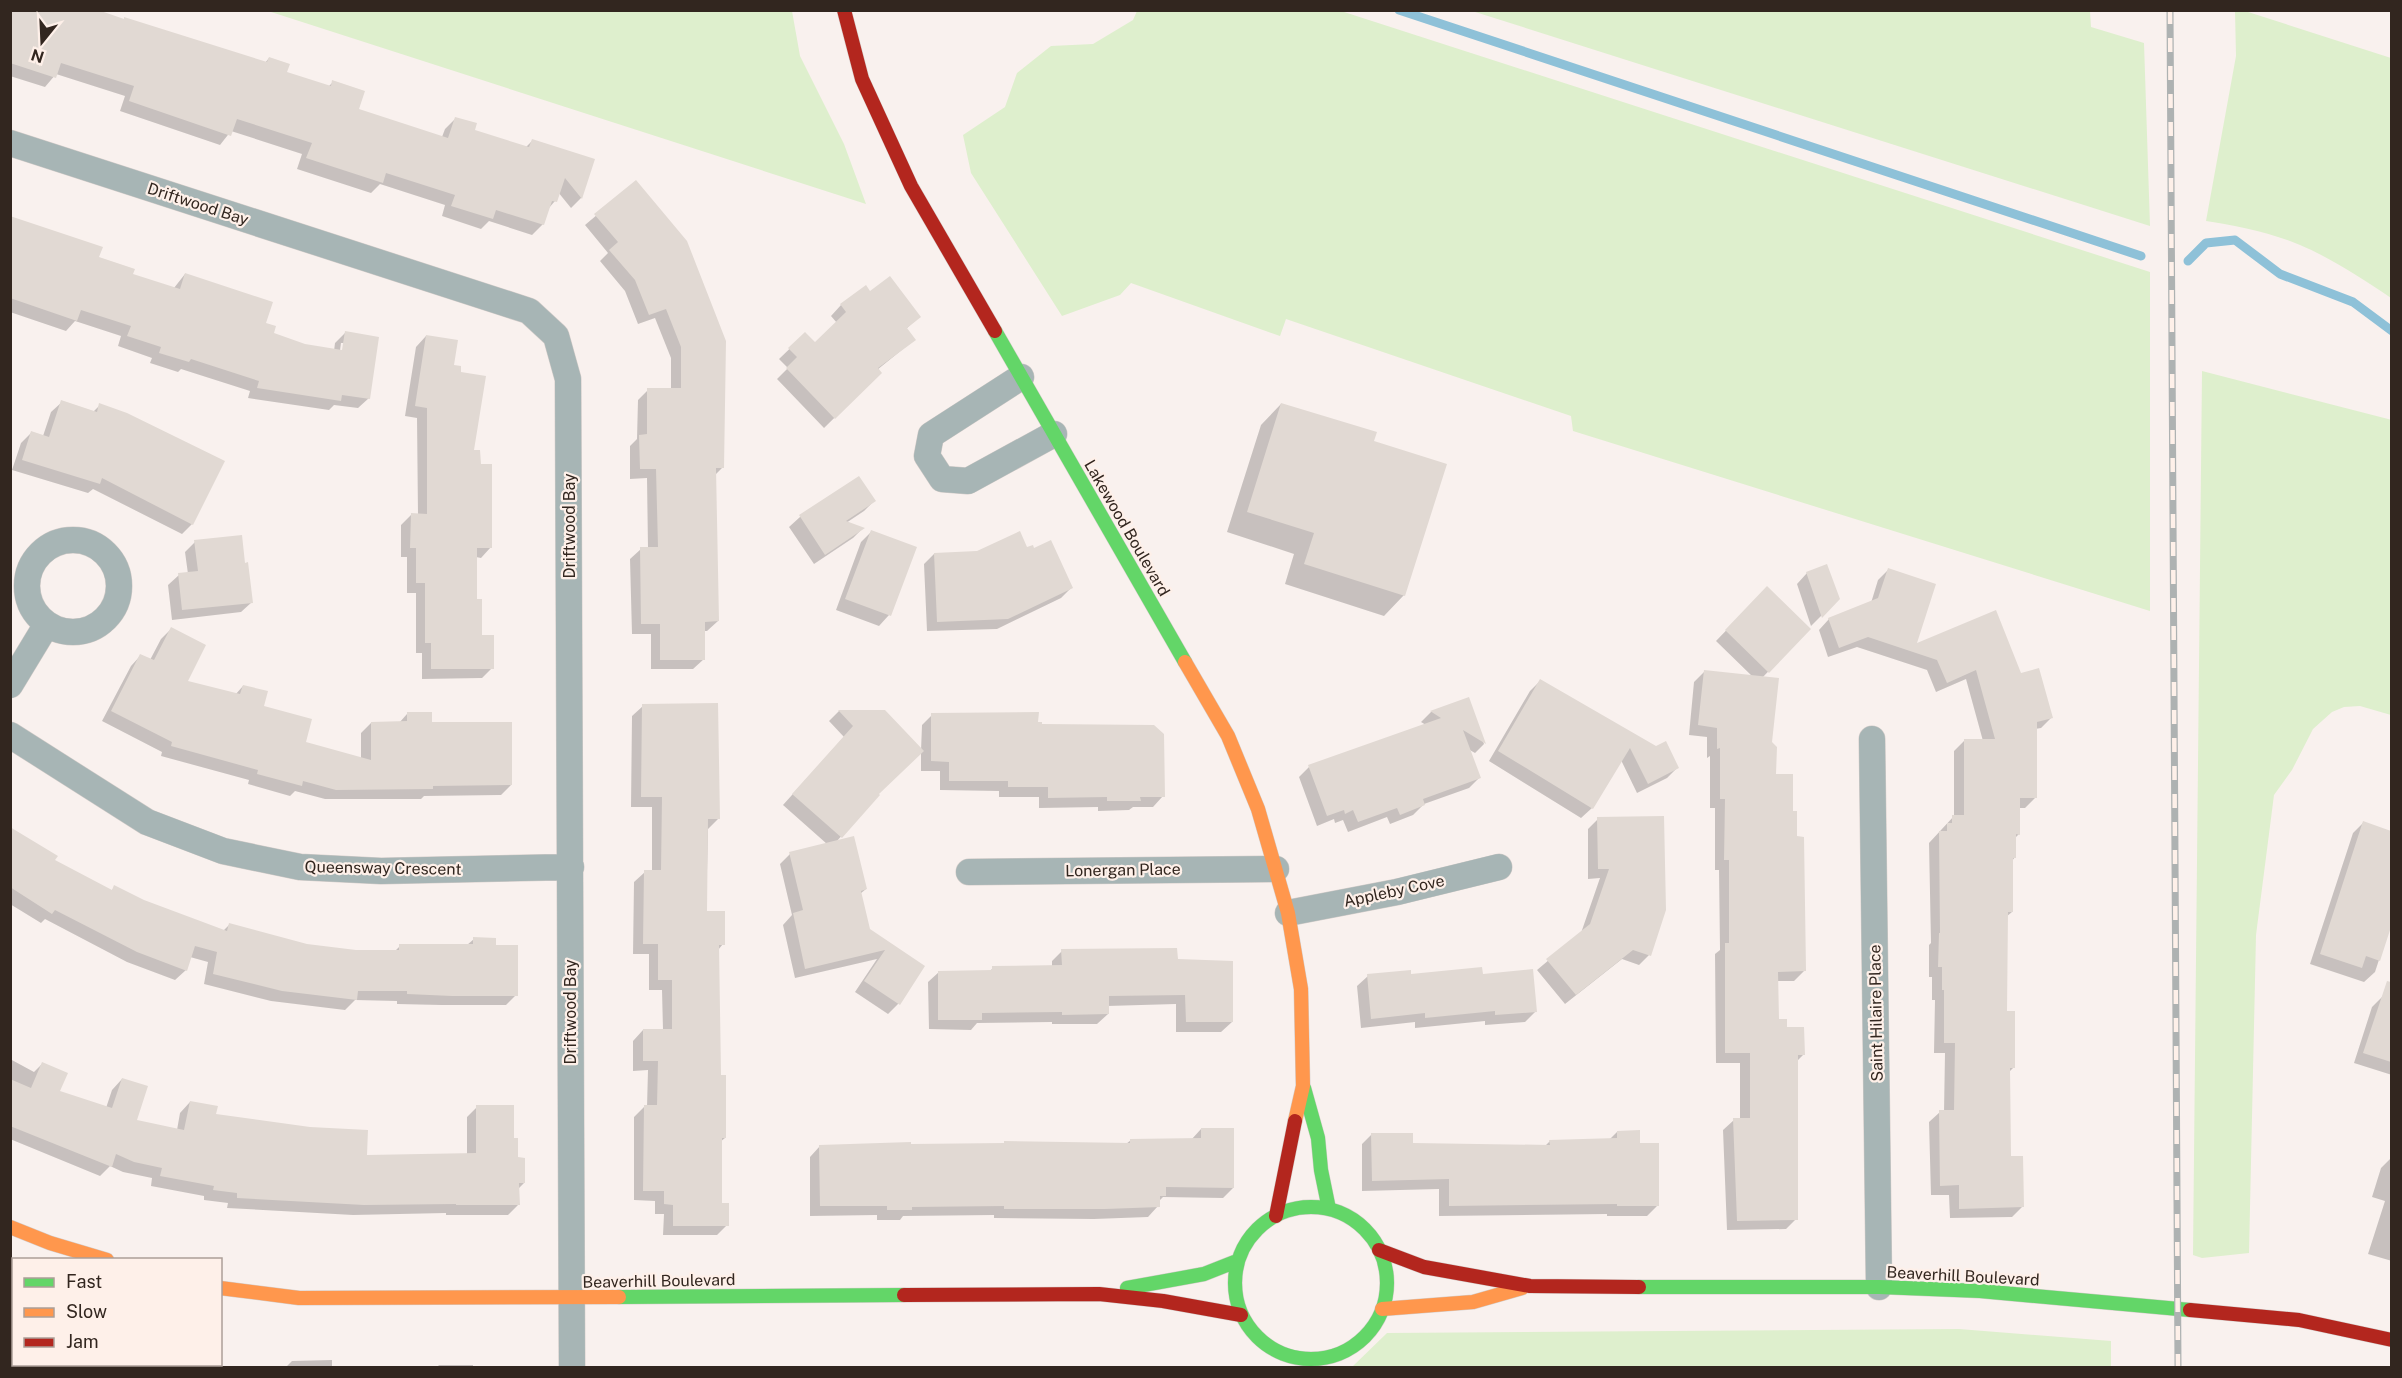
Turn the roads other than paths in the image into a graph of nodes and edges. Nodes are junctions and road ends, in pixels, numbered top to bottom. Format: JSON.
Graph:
{"nodes":[{"id":1,"x":844,"y":10,"type":"edge"},
{"id":2,"x":10,"y":143,"type":"edge"},
{"id":3,"x":1022,"y":377,"type":"junction"},
{"id":4,"x":1054,"y":434,"type":"junction"},
{"id":5,"x":47,"y":624,"type":"dead end"},
{"id":6,"x":10,"y":685,"type":"edge"},
{"id":7,"x":10,"y":735,"type":"edge"},
{"id":8,"x":1872,"y":739,"type":"dead end"},
{"id":9,"x":571,"y":867,"type":"junction"},
{"id":10,"x":1499,"y":867,"type":"dead end"},
{"id":11,"x":1276,"y":869,"type":"junction"},
{"id":12,"x":969,"y":872,"type":"dead end"},
{"id":13,"x":1288,"y":913,"type":"junction"},
{"id":14,"x":1304,"y":1086,"type":"junction"},
{"id":15,"x":1329,"y":1209,"type":"junction"},
{"id":16,"x":1276,"y":1216,"type":"junction"},
{"id":17,"x":10,"y":1227,"type":"edge"},
{"id":18,"x":1379,"y":1250,"type":"junction"},
{"id":19,"x":100,"y":1258,"type":"edge"},
{"id":20,"x":1237,"y":1261,"type":"junction"},
{"id":21,"x":1530,"y":1286,"type":"junction"},
{"id":22,"x":1879,"y":1287,"type":"junction"},
{"id":23,"x":222,"y":1288,"type":"edge"},
{"id":24,"x":1099,"y":1294,"type":"junction"},
{"id":25,"x":572,"y":1298,"type":"junction"},
{"id":26,"x":1382,"y":1310,"type":"junction"},
{"id":27,"x":1240,"y":1315,"type":"junction"},
{"id":28,"x":2391,"y":1340,"type":"edge"},
{"id":29,"x":1277,"y":1353,"type":"junction"},
{"id":30,"x":1335,"y":1362,"type":"edge"},
{"id":31,"x":572,"y":1368,"type":"edge"},
{"id":32,"x":1282,"y":1368,"type":"edge"}],
"edges":[{"from":1,"to":3,"type":"street","name":"Lakewood Boulevard"},
{"from":2,"to":9,"type":"street","name":"Driftwood Bay"},
{"from":3,"to":4,"type":"street","name":"Lakewood Boulevard"},
{"from":3,"to":4,"type":"street"},
{"from":4,"to":11,"type":"street","name":"Lakewood Boulevard"},
{"from":5,"to":6,"type":"street"},
{"from":7,"to":9,"type":"street","name":"Queensway Crescent"},
{"from":8,"to":22,"type":"street","name":"Saint Hilaire Place"},
{"from":9,"to":25,"type":"street","name":"Driftwood Bay"},
{"from":10,"to":13,"type":"street","name":"Appleby Cove"},
{"from":11,"to":12,"type":"street","name":"Lonergan Place"},
{"from":11,"to":13,"type":"street","name":"Lakewood Boulevard"},
{"from":13,"to":14,"type":"street","name":"Lakewood Boulevard"},
{"from":14,"to":15,"type":"street","name":"Lakewood Boulevard"},
{"from":14,"to":16,"type":"street","name":"Lakewood Boulevard"},
{"from":15,"to":16,"type":"street"},
{"from":15,"to":18,"type":"street"},
{"from":16,"to":20,"type":"street"},
{"from":17,"to":19,"type":"street"},
{"from":18,"to":21,"type":"street","name":"Beaverhill Boulevard"},
{"from":18,"to":26,"type":"street"},
{"from":20,"to":24,"type":"street","name":"Beaverhill Boulevard"},
{"from":20,"to":27,"type":"street"},
{"from":21,"to":22,"type":"street","name":"Beaverhill Boulevard"},
{"from":21,"to":26,"type":"street","name":"Beaverhill Boulevard"},
{"from":22,"to":28,"type":"street","name":"Beaverhill Boulevard"},
{"from":23,"to":25,"type":"street","name":"Beaverhill Boulevard"},
{"from":24,"to":25,"type":"street","name":"Beaverhill Boulevard"},
{"from":24,"to":27,"type":"street","name":"Beaverhill Boulevard"},
{"from":25,"to":31,"type":"street","name":"Driftwood Bay"},
{"from":26,"to":30,"type":"street"},
{"from":27,"to":29,"type":"street"},
{"from":29,"to":30,"type":"street"},
{"from":29,"to":32,"type":"street"}]}
